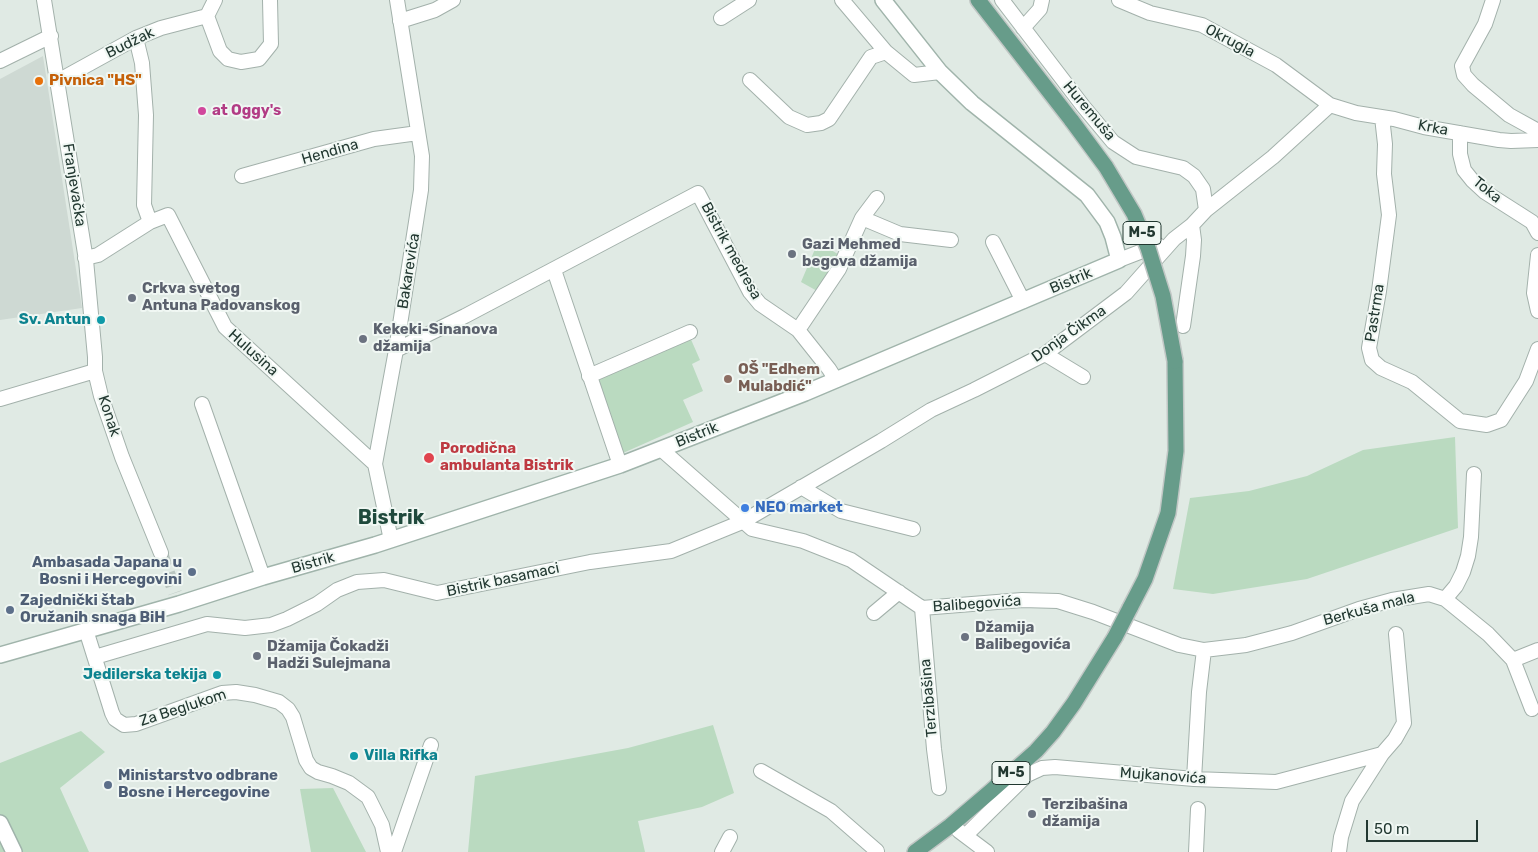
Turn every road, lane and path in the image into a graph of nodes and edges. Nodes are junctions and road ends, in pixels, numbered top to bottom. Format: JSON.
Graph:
{"nodes":[{"id":1,"x":44,"y":0,"type":"edge"},
{"id":2,"x":215,"y":0,"type":"edge"},
{"id":3,"x":270,"y":0,"type":"edge"},
{"id":4,"x":397,"y":0,"type":"edge"},
{"id":5,"x":453,"y":0,"type":"edge"},
{"id":6,"x":749,"y":0,"type":"edge"},
{"id":7,"x":842,"y":0,"type":"edge"},
{"id":8,"x":883,"y":0,"type":"edge"},
{"id":9,"x":978,"y":0,"type":"edge"},
{"id":10,"x":1002,"y":0,"type":"edge"},
{"id":11,"x":1042,"y":0,"type":"edge"},
{"id":12,"x":1119,"y":0,"type":"edge"},
{"id":13,"x":1493,"y":0,"type":"edge"},
{"id":14,"x":207,"y":16,"type":"junction"},
{"id":15,"x":721,"y":18,"type":"dead end"},
{"id":16,"x":400,"y":21,"type":"junction"},
{"id":17,"x":1023,"y":28,"type":"junction"},
{"id":18,"x":51,"y":36,"type":"junction"},
{"id":19,"x":136,"y":38,"type":"junction"},
{"id":20,"x":886,"y":52,"type":"junction"},
{"id":21,"x":0,"y":61,"type":"edge"},
{"id":22,"x":940,"y":72,"type":"junction"},
{"id":23,"x":750,"y":80,"type":"dead end"},
{"id":24,"x":58,"y":81,"type":"junction"},
{"id":25,"x":1330,"y":105,"type":"junction"},
{"id":26,"x":1382,"y":117,"type":"junction"},
{"id":27,"x":1538,"y":131,"type":"edge"},
{"id":28,"x":418,"y":133,"type":"junction"},
{"id":29,"x":1460,"y":133,"type":"junction"},
{"id":30,"x":1538,"y":140,"type":"edge"},
{"id":31,"x":242,"y":176,"type":"dead end"},
{"id":32,"x":877,"y":198,"type":"dead end"},
{"id":33,"x":1206,"y":210,"type":"junction"},
{"id":34,"x":862,"y":218,"type":"junction"},
{"id":35,"x":150,"y":222,"type":"junction"},
{"id":36,"x":1192,"y":225,"type":"junction"},
{"id":37,"x":1536,"y":225,"type":"edge"},
{"id":38,"x":1174,"y":239,"type":"junction"},
{"id":39,"x":951,"y":240,"type":"dead end"},
{"id":40,"x":993,"y":242,"type":"dead end"},
{"id":41,"x":1538,"y":255,"type":"edge"},
{"id":42,"x":85,"y":258,"type":"junction"},
{"id":43,"x":1119,"y":260,"type":"junction"},
{"id":44,"x":554,"y":270,"type":"junction"},
{"id":45,"x":1022,"y":301,"type":"junction"},
{"id":46,"x":1538,"y":311,"type":"edge"},
{"id":47,"x":1183,"y":326,"type":"dead end"},
{"id":48,"x":798,"y":330,"type":"junction"},
{"id":49,"x":690,"y":332,"type":"dead end"},
{"id":50,"x":1538,"y":349,"type":"edge"},
{"id":51,"x":396,"y":350,"type":"junction"},
{"id":52,"x":1045,"y":354,"type":"junction"},
{"id":53,"x":95,"y":371,"type":"junction"},
{"id":54,"x":589,"y":376,"type":"junction"},
{"id":55,"x":1083,"y":377,"type":"dead end"},
{"id":56,"x":836,"y":380,"type":"junction"},
{"id":57,"x":0,"y":399,"type":"edge"},
{"id":58,"x":202,"y":404,"type":"dead end"},
{"id":59,"x":662,"y":450,"type":"junction"},
{"id":60,"x":375,"y":464,"type":"junction"},
{"id":61,"x":620,"y":465,"type":"junction"},
{"id":62,"x":1474,"y":474,"type":"dead end"},
{"id":63,"x":801,"y":487,"type":"junction"},
{"id":64,"x":742,"y":522,"type":"junction"},
{"id":65,"x":913,"y":529,"type":"dead end"},
{"id":66,"x":391,"y":540,"type":"junction"},
{"id":67,"x":161,"y":553,"type":"tunnel mouth"},
{"id":68,"x":263,"y":577,"type":"junction"},
{"id":69,"x":899,"y":592,"type":"junction"},
{"id":70,"x":1445,"y":600,"type":"junction"},
{"id":71,"x":922,"y":608,"type":"junction"},
{"id":72,"x":874,"y":613,"type":"dead end"},
{"id":73,"x":86,"y":630,"type":"junction"},
{"id":74,"x":1396,"y":634,"type":"dead end"},
{"id":75,"x":1204,"y":650,"type":"junction"},
{"id":76,"x":1538,"y":650,"type":"edge"},
{"id":77,"x":0,"y":655,"type":"edge"},
{"id":78,"x":95,"y":657,"type":"junction"},
{"id":79,"x":1513,"y":660,"type":"junction"},
{"id":80,"x":1532,"y":709,"type":"dead end"},
{"id":81,"x":431,"y":745,"type":"dead end"},
{"id":82,"x":1382,"y":754,"type":"junction"},
{"id":83,"x":761,"y":771,"type":"dead end"},
{"id":84,"x":1194,"y":779,"type":"junction"},
{"id":85,"x":939,"y":788,"type":"dead end"},
{"id":86,"x":1198,"y":810,"type":"dead end"},
{"id":87,"x":0,"y":823,"type":"edge"},
{"id":88,"x":950,"y":826,"type":"junction"},
{"id":89,"x":966,"y":835,"type":"junction"},
{"id":90,"x":730,"y":837,"type":"dead end"},
{"id":91,"x":14,"y":852,"type":"edge"},
{"id":92,"x":388,"y":852,"type":"edge"},
{"id":93,"x":394,"y":852,"type":"edge"},
{"id":94,"x":722,"y":852,"type":"edge"},
{"id":95,"x":876,"y":852,"type":"edge"},
{"id":96,"x":915,"y":852,"type":"edge"},
{"id":97,"x":987,"y":852,"type":"edge"},
{"id":98,"x":1196,"y":852,"type":"edge"},
{"id":99,"x":1339,"y":852,"type":"edge"}],
"edges":[{"from":1,"to":18,"type":"street","name":"Franjevačka"},
{"from":2,"to":14,"type":"street"},
{"from":3,"to":14,"type":"street"},
{"from":4,"to":16,"type":"street","name":"Bakarevića"},
{"from":5,"to":16,"type":"street"},
{"from":6,"to":15,"type":"street"},
{"from":7,"to":20,"type":"street"},
{"from":8,"to":22,"type":"main road"},
{"from":9,"to":88,"type":"main road","number":"M-5","bridge":true},
{"from":10,"to":17,"type":"street","name":"Huremuša"},
{"from":11,"to":17,"type":"street"},
{"from":12,"to":25,"type":"street","name":"Okrugla"},
{"from":13,"to":27,"type":"street"},
{"from":14,"to":19,"type":"street","name":"Budžak"},
{"from":16,"to":28,"type":"street","name":"Bakarevića"},
{"from":17,"to":33,"type":"street","name":"Huremuša"},
{"from":18,"to":21,"type":"street"},
{"from":18,"to":24,"type":"street","name":"Franjevačka"},
{"from":19,"to":24,"type":"street","name":"Budžak"},
{"from":19,"to":35,"type":"street"},
{"from":20,"to":22,"type":"street"},
{"from":20,"to":23,"type":"street"},
{"from":22,"to":43,"type":"main road"},
{"from":24,"to":42,"type":"street","name":"Franjevačka"},
{"from":25,"to":26,"type":"street","name":"Krka"},
{"from":25,"to":33,"type":"street","name":"Donja Čikma"},
{"from":26,"to":29,"type":"street","name":"Krka"},
{"from":26,"to":50,"type":"street","name":"Pastrma"},
{"from":28,"to":31,"type":"street","name":"Hendina"},
{"from":28,"to":51,"type":"street","name":"Bakarevića"},
{"from":29,"to":30,"type":"street","name":"Krka"},
{"from":29,"to":37,"type":"street","name":"Toka"},
{"from":32,"to":34,"type":"street"},
{"from":33,"to":36,"type":"street","name":"Donja Čikma"},
{"from":34,"to":39,"type":"street"},
{"from":34,"to":48,"type":"street"},
{"from":35,"to":42,"type":"street"},
{"from":35,"to":60,"type":"street","name":"Hulusina"},
{"from":36,"to":38,"type":"street","name":"Donja Čikma"},
{"from":36,"to":47,"type":"street"},
{"from":38,"to":43,"type":"street","name":"Bistrik"},
{"from":38,"to":52,"type":"street","name":"Donja Čikma"},
{"from":40,"to":45,"type":"street"},
{"from":41,"to":46,"type":"street"},
{"from":42,"to":53,"type":"street","name":"Franjevačka"},
{"from":43,"to":45,"type":"main road","name":"Bistrik"},
{"from":44,"to":48,"type":"street","name":"Bistrik medresa"},
{"from":44,"to":51,"type":"street","name":"Bistrik medresa"},
{"from":44,"to":54,"type":"street"},
{"from":45,"to":56,"type":"main road","name":"Bistrik"},
{"from":48,"to":56,"type":"street","name":"Bistrik medresa"},
{"from":49,"to":54,"type":"street"},
{"from":51,"to":60,"type":"street","name":"Bakarevića"},
{"from":52,"to":55,"type":"street"},
{"from":52,"to":63,"type":"street","name":"Donja Čikma"},
{"from":53,"to":57,"type":"street"},
{"from":53,"to":67,"type":"street","name":"Konak"},
{"from":54,"to":61,"type":"street"},
{"from":56,"to":59,"type":"main road","name":"Bistrik"},
{"from":58,"to":68,"type":"street"},
{"from":59,"to":61,"type":"main road","name":"Bistrik"},
{"from":59,"to":64,"type":"street","name":"Balibegovića"},
{"from":60,"to":66,"type":"street","name":"Bakarevića"},
{"from":61,"to":66,"type":"main road","name":"Bistrik"},
{"from":62,"to":70,"type":"street"},
{"from":63,"to":64,"type":"street","name":"Donja Čikma"},
{"from":63,"to":65,"type":"street"},
{"from":64,"to":69,"type":"street","name":"Balibegovića"},
{"from":64,"to":78,"type":"street","name":"Bistrik basamaci"},
{"from":66,"to":68,"type":"main road","name":"Bistrik"},
{"from":68,"to":73,"type":"main road","name":"Bistrik"},
{"from":69,"to":71,"type":"street","name":"Balibegovića"},
{"from":69,"to":72,"type":"street"},
{"from":70,"to":75,"type":"street","name":"Berkuša mala"},
{"from":70,"to":79,"type":"street","name":"Berkuša mala"},
{"from":71,"to":75,"type":"street","name":"Balibegovića"},
{"from":71,"to":85,"type":"street","name":"Terzibašina"},
{"from":73,"to":77,"type":"main road","name":"Bistrik"},
{"from":73,"to":78,"type":"street"},
{"from":74,"to":82,"type":"street"},
{"from":75,"to":84,"type":"street"},
{"from":76,"to":79,"type":"street"},
{"from":78,"to":92,"type":"street","name":"Za Beglukom"},
{"from":79,"to":80,"type":"street","name":"Berkuša mala"},
{"from":81,"to":93,"type":"street"},
{"from":82,"to":84,"type":"street","name":"Mujkanovića"},
{"from":82,"to":99,"type":"street"},
{"from":83,"to":95,"type":"street"},
{"from":84,"to":89,"type":"street","name":"Mujkanovića"},
{"from":86,"to":98,"type":"street"},
{"from":87,"to":91,"type":"main road"},
{"from":88,"to":89,"type":"street"},
{"from":88,"to":96,"type":"main road","number":"M-5"},
{"from":89,"to":97,"type":"street"},
{"from":90,"to":94,"type":"street"}]}
